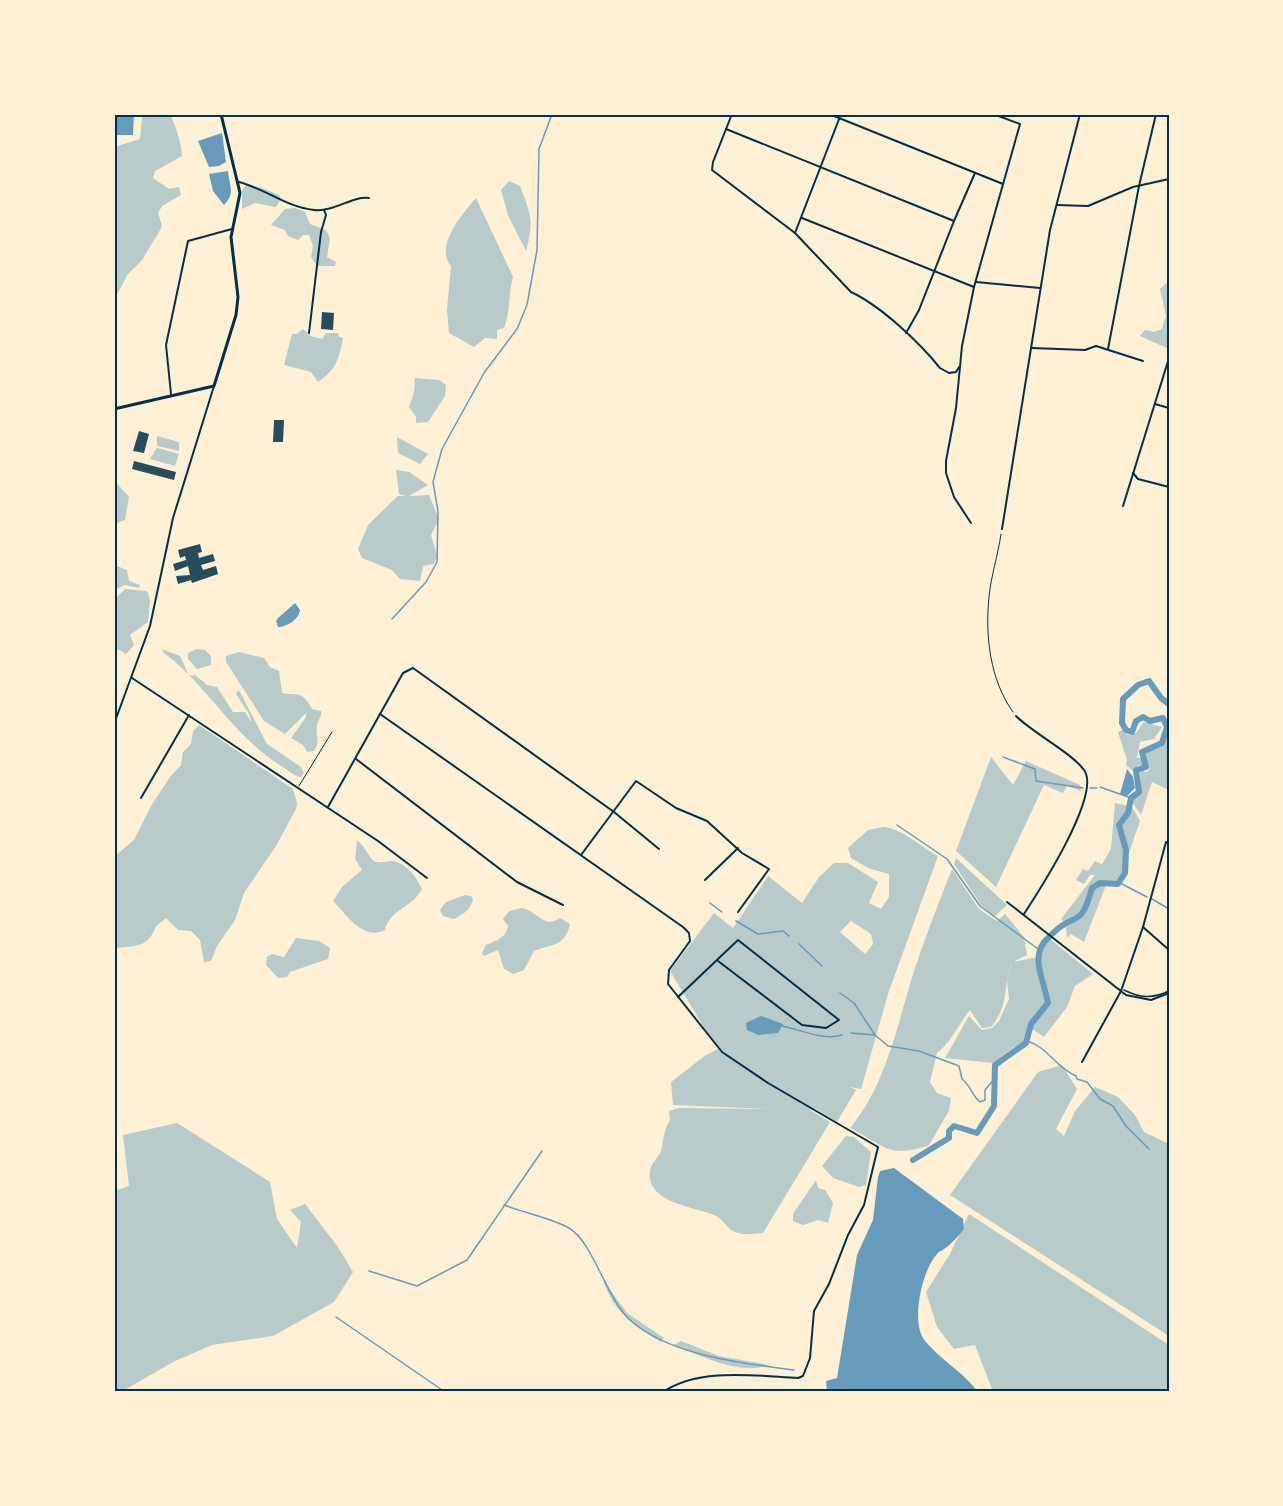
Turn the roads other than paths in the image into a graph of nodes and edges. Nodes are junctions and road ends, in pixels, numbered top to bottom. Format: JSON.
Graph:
{"nodes":[{"id":1,"x":221,"y":114,"type":"edge"},
{"id":2,"x":732,"y":114,"type":"edge"},
{"id":3,"x":829,"y":114,"type":"edge"},
{"id":4,"x":841,"y":114,"type":"edge"},
{"id":5,"x":993,"y":114,"type":"edge"},
{"id":6,"x":1080,"y":114,"type":"edge"},
{"id":7,"x":1156,"y":114,"type":"edge"},
{"id":8,"x":839,"y":118,"type":"junction"},
{"id":9,"x":726,"y":129,"type":"junction"},
{"id":10,"x":820,"y":169,"type":"junction"},
{"id":11,"x":975,"y":173,"type":"junction"},
{"id":12,"x":1169,"y":179,"type":"edge"},
{"id":13,"x":239,"y":182,"type":"junction"},
{"id":14,"x":1003,"y":184,"type":"junction"},
{"id":15,"x":1139,"y":186,"type":"junction"},
{"id":16,"x":369,"y":198,"type":"dead end"},
{"id":17,"x":1057,"y":205,"type":"junction"},
{"id":18,"x":324,"y":210,"type":"junction"},
{"id":19,"x":802,"y":218,"type":"junction"},
{"id":20,"x":954,"y":221,"type":"junction"},
{"id":21,"x":232,"y":229,"type":"junction"},
{"id":22,"x":795,"y":233,"type":"junction"},
{"id":23,"x":934,"y":272,"type":"junction"},
{"id":24,"x":976,"y":282,"type":"junction"},
{"id":25,"x":974,"y":287,"type":"junction"},
{"id":26,"x":1040,"y":288,"type":"junction"},
{"id":27,"x":309,"y":333,"type":"dead end"},
{"id":28,"x":906,"y":333,"type":"junction"},
{"id":29,"x":1032,"y":348,"type":"junction"},
{"id":30,"x":1108,"y":349,"type":"junction"},
{"id":31,"x":1169,"y":358,"type":"edge"},
{"id":32,"x":1143,"y":361,"type":"dead end"},
{"id":33,"x":959,"y":367,"type":"junction"},
{"id":34,"x":214,"y":386,"type":"junction"},
{"id":35,"x":171,"y":394,"type":"junction"},
{"id":36,"x":1155,"y":404,"type":"junction"},
{"id":37,"x":1169,"y":408,"type":"edge"},
{"id":38,"x":114,"y":409,"type":"edge"},
{"id":39,"x":1133,"y":473,"type":"junction"},
{"id":40,"x":1169,"y":487,"type":"edge"},
{"id":41,"x":1123,"y":506,"type":"dead end"},
{"id":42,"x":971,"y":523,"type":"dead end"},
{"id":43,"x":1002,"y":529,"type":"road end"},
{"id":44,"x":132,"y":678,"type":"junction"},
{"id":45,"x":381,"y":714,"type":"junction"},
{"id":46,"x":189,"y":715,"type":"junction"},
{"id":47,"x":1016,"y":716,"type":"road end"},
{"id":48,"x":114,"y":724,"type":"edge"},
{"id":49,"x":332,"y":732,"type":"dead end"},
{"id":50,"x":356,"y":759,"type":"junction"},
{"id":51,"x":298,"y":788,"type":"junction"},
{"id":52,"x":141,"y":798,"type":"dead end"},
{"id":53,"x":328,"y":807,"type":"junction"},
{"id":54,"x":614,"y":812,"type":"junction"},
{"id":55,"x":1169,"y":844,"type":"edge"},
{"id":56,"x":738,"y":848,"type":"junction"},
{"id":57,"x":659,"y":849,"type":"dead end"},
{"id":58,"x":581,"y":855,"type":"junction"},
{"id":59,"x":427,"y":879,"type":"dead end"},
{"id":60,"x":705,"y":880,"type":"dead end"},
{"id":61,"x":1007,"y":902,"type":"dead end"},
{"id":62,"x":563,"y":905,"type":"dead end"},
{"id":63,"x":738,"y":912,"type":"dead end"},
{"id":64,"x":1024,"y":914,"type":"junction"},
{"id":65,"x":1143,"y":927,"type":"junction"},
{"id":66,"x":1169,"y":950,"type":"edge"},
{"id":67,"x":718,"y":961,"type":"junction"},
{"id":68,"x":1122,"y":990,"type":"junction"},
{"id":69,"x":1169,"y":992,"type":"edge"},
{"id":70,"x":678,"y":997,"type":"junction"},
{"id":71,"x":1082,"y":1062,"type":"dead end"},
{"id":72,"x":663,"y":1392,"type":"edge"}],
"edges":[{"from":1,"to":13,"type":"main road"},
{"from":2,"to":9,"type":"street"},
{"from":3,"to":8,"type":"street"},
{"from":4,"to":8,"type":"street"},
{"from":5,"to":14,"type":"street"},
{"from":6,"to":17,"type":"street"},
{"from":7,"to":15,"type":"street"},
{"from":8,"to":10,"type":"street"},
{"from":8,"to":11,"type":"street"},
{"from":9,"to":10,"type":"street"},
{"from":9,"to":22,"type":"street"},
{"from":10,"to":19,"type":"street"},
{"from":10,"to":20,"type":"street"},
{"from":11,"to":14,"type":"street"},
{"from":11,"to":20,"type":"street"},
{"from":12,"to":15,"type":"street"},
{"from":13,"to":18,"type":"street"},
{"from":13,"to":21,"type":"main road"},
{"from":14,"to":24,"type":"street"},
{"from":15,"to":17,"type":"street"},
{"from":15,"to":30,"type":"street"},
{"from":16,"to":18,"type":"street"},
{"from":17,"to":26,"type":"street"},
{"from":18,"to":27,"type":"street"},
{"from":19,"to":22,"type":"street"},
{"from":19,"to":23,"type":"street"},
{"from":20,"to":23,"type":"street"},
{"from":21,"to":34,"type":"main road"},
{"from":21,"to":35,"type":"street"},
{"from":22,"to":28,"type":"street"},
{"from":23,"to":25,"type":"street"},
{"from":23,"to":28,"type":"street"},
{"from":24,"to":25,"type":"street"},
{"from":24,"to":26,"type":"street"},
{"from":25,"to":33,"type":"street"},
{"from":26,"to":29,"type":"street"},
{"from":28,"to":33,"type":"street"},
{"from":29,"to":30,"type":"street"},
{"from":29,"to":43,"type":"street"},
{"from":30,"to":32,"type":"street"},
{"from":31,"to":36,"type":"street"},
{"from":33,"to":42,"type":"street"},
{"from":34,"to":35,"type":"main road"},
{"from":34,"to":44,"type":"street"},
{"from":35,"to":38,"type":"main road"},
{"from":36,"to":37,"type":"street"},
{"from":36,"to":39,"type":"street"},
{"from":39,"to":40,"type":"street"},
{"from":39,"to":41,"type":"street"},
{"from":44,"to":46,"type":"street"},
{"from":44,"to":48,"type":"street"},
{"from":45,"to":50,"type":"street"},
{"from":45,"to":54,"type":"street"},
{"from":45,"to":58,"type":"street"},
{"from":46,"to":51,"type":"street"},
{"from":46,"to":52,"type":"street"},
{"from":47,"to":64,"type":"street"},
{"from":49,"to":51,"type":"lane"},
{"from":50,"to":53,"type":"street"},
{"from":50,"to":62,"type":"street"},
{"from":51,"to":53,"type":"street"},
{"from":53,"to":59,"type":"street"},
{"from":54,"to":56,"type":"street"},
{"from":54,"to":57,"type":"street"},
{"from":54,"to":58,"type":"street"},
{"from":55,"to":65,"type":"street"},
{"from":56,"to":60,"type":"street"},
{"from":56,"to":63,"type":"street"},
{"from":58,"to":70,"type":"street"},
{"from":61,"to":64,"type":"street"},
{"from":64,"to":68,"type":"street"},
{"from":65,"to":66,"type":"street"},
{"from":65,"to":68,"type":"street"},
{"from":67,"to":67,"type":"street"},
{"from":67,"to":70,"type":"street"},
{"from":68,"to":69,"type":"street"},
{"from":68,"to":71,"type":"street"},
{"from":70,"to":72,"type":"street"}]}
